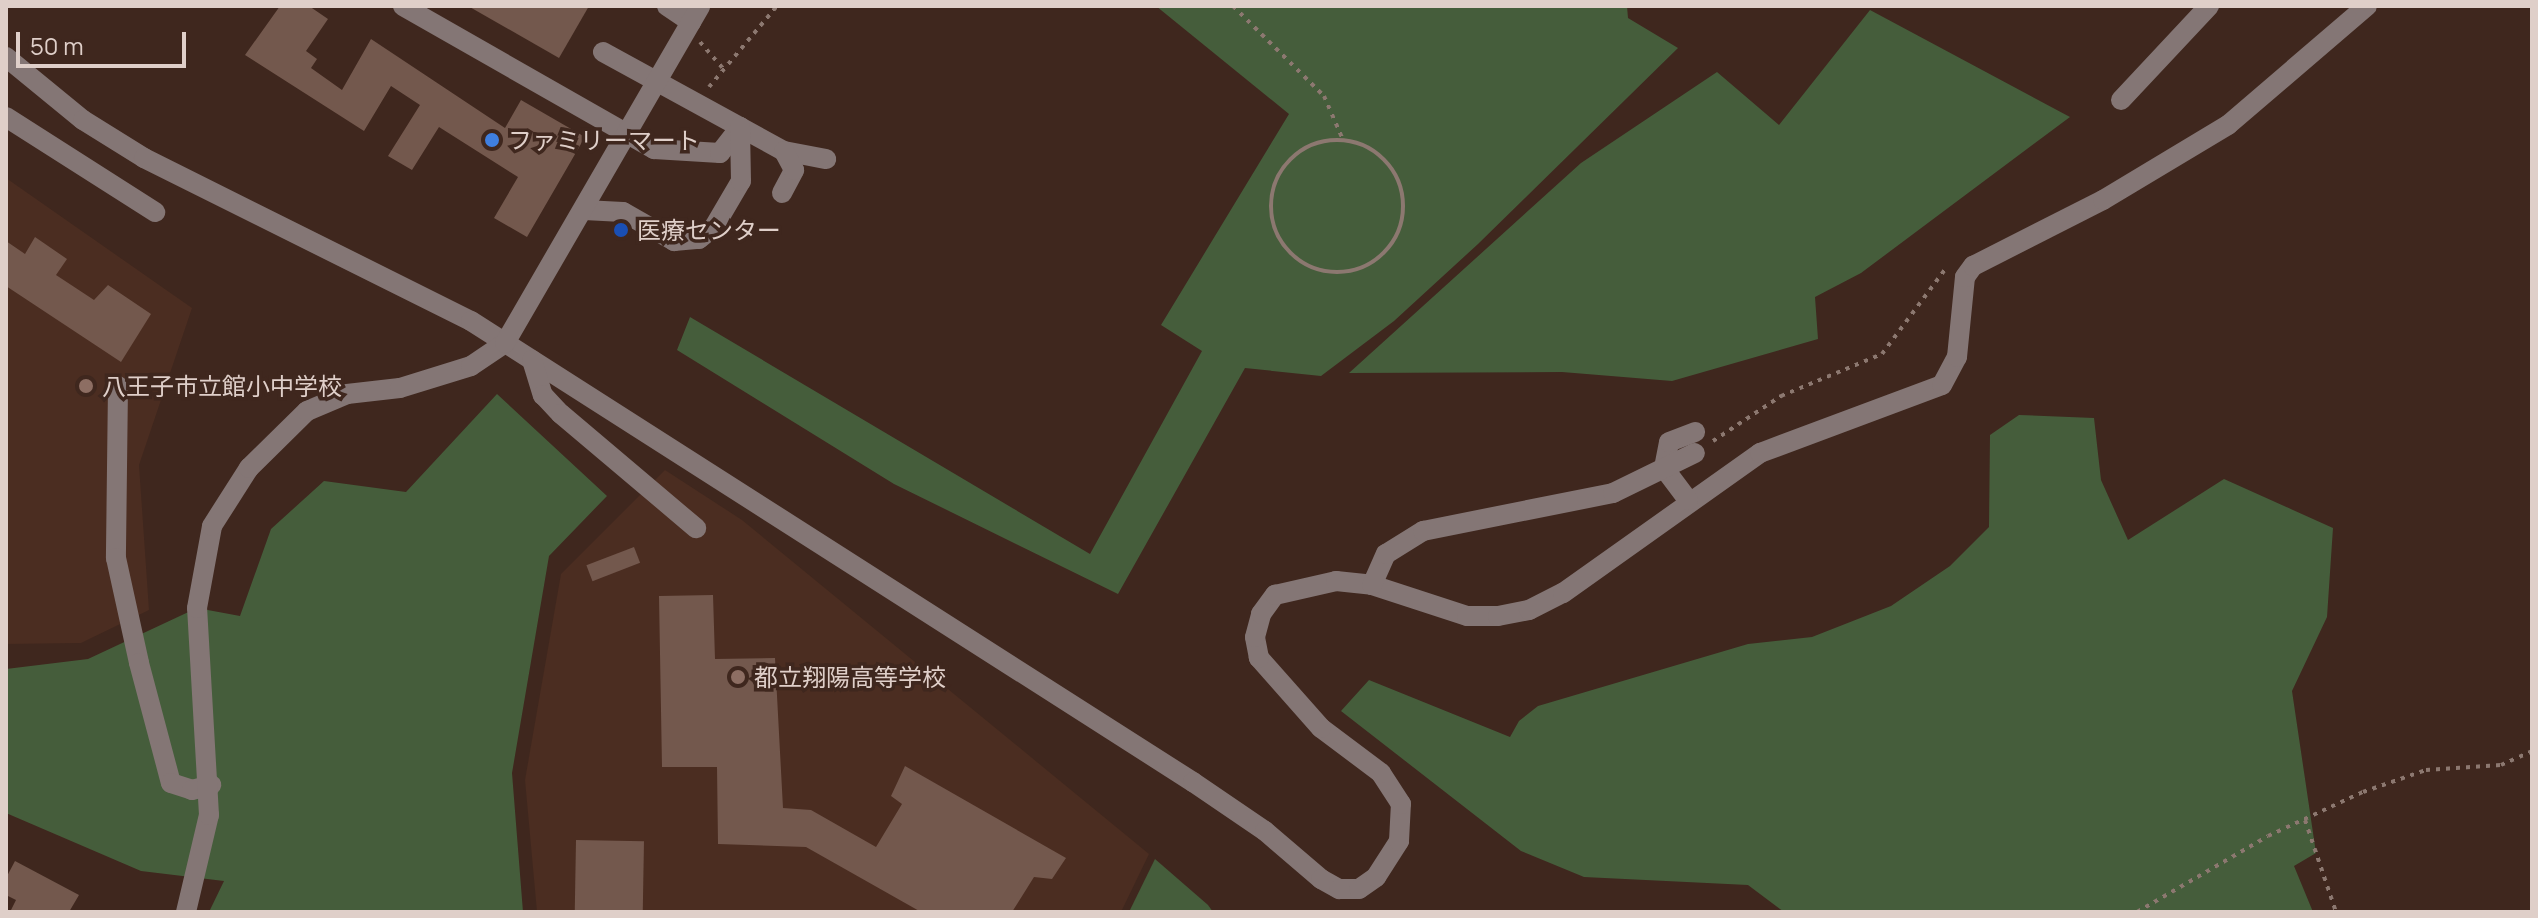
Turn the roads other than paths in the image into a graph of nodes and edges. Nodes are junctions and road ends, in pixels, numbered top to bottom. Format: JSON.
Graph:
{"nodes":[{"id":1,"x":403,"y":6,"type":"edge"},
{"id":2,"x":667,"y":6,"type":"edge"},
{"id":3,"x":2209,"y":6,"type":"edge"},
{"id":4,"x":2367,"y":6,"type":"edge"},
{"id":5,"x":695,"y":22,"type":"edge"},
{"id":6,"x":603,"y":52,"type":"dead end"},
{"id":7,"x":6,"y":57,"type":"edge"},
{"id":8,"x":658,"y":82,"type":"junction"},
{"id":9,"x":2121,"y":100,"type":"dead end"},
{"id":10,"x":6,"y":117,"type":"edge"},
{"id":11,"x":740,"y":127,"type":"junction"},
{"id":12,"x":627,"y":134,"type":"junction"},
{"id":13,"x":784,"y":151,"type":"junction"},
{"id":14,"x":826,"y":159,"type":"dead end"},
{"id":15,"x":782,"y":193,"type":"dead end"},
{"id":16,"x":584,"y":210,"type":"junction"},
{"id":17,"x":155,"y":212,"type":"dead end"},
{"id":18,"x":505,"y":343,"type":"junction"},
{"id":19,"x":532,"y":360,"type":"junction"},
{"id":20,"x":118,"y":386,"type":"dead end"},
{"id":21,"x":1695,"y":432,"type":"dead end"},
{"id":22,"x":1695,"y":453,"type":"road end"},
{"id":23,"x":1664,"y":468,"type":"junction"},
{"id":24,"x":1688,"y":500,"type":"junction"},
{"id":25,"x":696,"y":528,"type":"dead end"},
{"id":26,"x":1372,"y":585,"type":"junction"},
{"id":27,"x":211,"y":785,"type":"junction"},
{"id":28,"x":186,"y":912,"type":"edge"}],
"edges":[{"from":1,"to":12,"type":"street"},
{"from":2,"to":5,"type":"street"},
{"from":3,"to":9,"type":"street"},
{"from":4,"to":24,"type":"street"},
{"from":5,"to":8,"type":"street"},
{"from":6,"to":8,"type":"street"},
{"from":7,"to":18,"type":"street"},
{"from":8,"to":11,"type":"street"},
{"from":8,"to":12,"type":"street"},
{"from":10,"to":17,"type":"street"},
{"from":11,"to":12,"type":"street"},
{"from":11,"to":13,"type":"street"},
{"from":11,"to":16,"type":"street"},
{"from":12,"to":16,"type":"street"},
{"from":13,"to":14,"type":"street"},
{"from":13,"to":15,"type":"street"},
{"from":16,"to":18,"type":"street"},
{"from":18,"to":19,"type":"street"},
{"from":18,"to":27,"type":"street"},
{"from":19,"to":25,"type":"street"},
{"from":19,"to":26,"type":"street"},
{"from":20,"to":27,"type":"street"},
{"from":21,"to":23,"type":"street"},
{"from":22,"to":23,"type":"street"},
{"from":23,"to":24,"type":"street"},
{"from":23,"to":26,"type":"street"},
{"from":24,"to":26,"type":"street"},
{"from":27,"to":28,"type":"street"}]}
